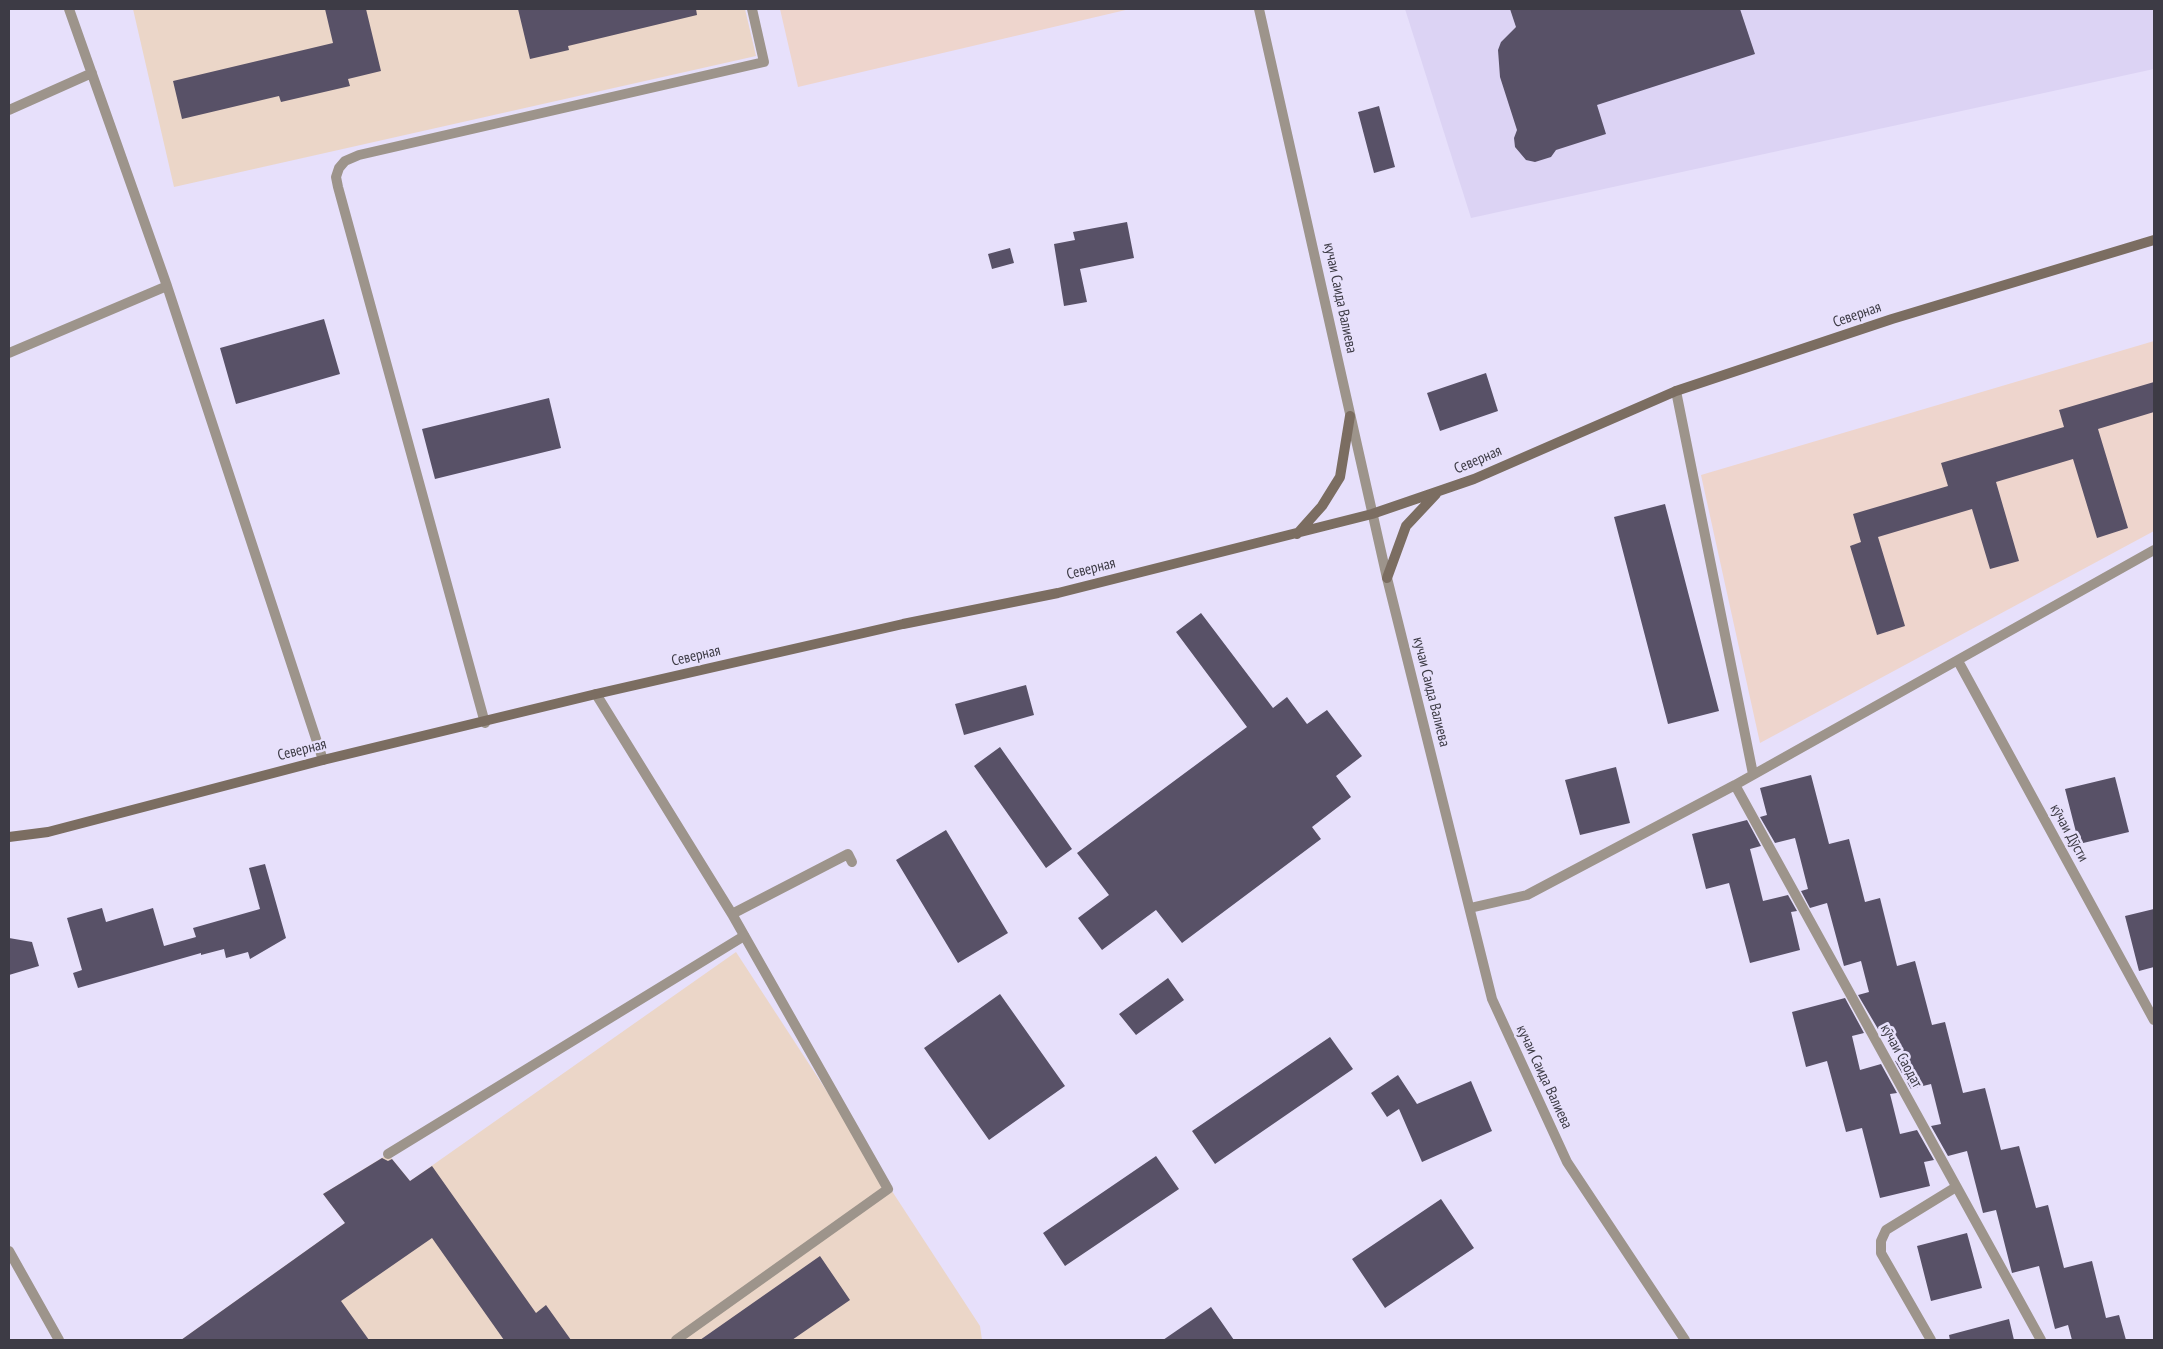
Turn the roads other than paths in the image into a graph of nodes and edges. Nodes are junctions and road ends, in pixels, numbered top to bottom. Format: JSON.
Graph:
{"nodes":[{"id":1,"x":69,"y":9,"type":"edge"},
{"id":2,"x":752,"y":9,"type":"edge"},
{"id":3,"x":1259,"y":9,"type":"edge"},
{"id":4,"x":92,"y":73,"type":"junction"},
{"id":5,"x":9,"y":110,"type":"edge"},
{"id":6,"x":2154,"y":240,"type":"edge"},
{"id":7,"x":167,"y":286,"type":"junction"},
{"id":8,"x":9,"y":353,"type":"edge"},
{"id":9,"x":1676,"y":391,"type":"junction"},
{"id":10,"x":1350,"y":416,"type":"junction"},
{"id":11,"x":1437,"y":493,"type":"junction"},
{"id":12,"x":1372,"y":514,"type":"junction"},
{"id":13,"x":1297,"y":535,"type":"junction"},
{"id":14,"x":2154,"y":550,"type":"edge"},
{"id":15,"x":1387,"y":578,"type":"junction"},
{"id":16,"x":1958,"y":661,"type":"junction"},
{"id":17,"x":596,"y":694,"type":"junction"},
{"id":18,"x":485,"y":723,"type":"junction"},
{"id":19,"x":322,"y":760,"type":"junction"},
{"id":20,"x":1753,"y":774,"type":"junction"},
{"id":21,"x":1735,"y":785,"type":"junction"},
{"id":22,"x":9,"y":837,"type":"edge"},
{"id":23,"x":852,"y":862,"type":"dead end"},
{"id":24,"x":1470,"y":908,"type":"junction"},
{"id":25,"x":732,"y":914,"type":"junction"},
{"id":26,"x":744,"y":936,"type":"junction"},
{"id":27,"x":2154,"y":1020,"type":"edge"},
{"id":28,"x":388,"y":1154,"type":"dead end"},
{"id":29,"x":1956,"y":1186,"type":"junction"},
{"id":30,"x":9,"y":1251,"type":"edge"},
{"id":31,"x":59,"y":1340,"type":"edge"},
{"id":32,"x":676,"y":1340,"type":"edge"},
{"id":33,"x":1685,"y":1340,"type":"edge"},
{"id":34,"x":1931,"y":1340,"type":"edge"},
{"id":35,"x":2041,"y":1340,"type":"edge"}],
"edges":[{"from":1,"to":4,"type":"street"},
{"from":2,"to":18,"type":"street"},
{"from":3,"to":10,"type":"street","name":"кучаи Саида Валиева"},
{"from":4,"to":5,"type":"street"},
{"from":4,"to":7,"type":"street"},
{"from":6,"to":9,"type":"main road","name":"Северная"},
{"from":7,"to":8,"type":"street"},
{"from":7,"to":19,"type":"street"},
{"from":9,"to":11,"type":"main road","name":"Северная"},
{"from":9,"to":20,"type":"street"},
{"from":10,"to":12,"type":"street","name":"кучаи Саида Валиева"},
{"from":10,"to":13,"type":"main road"},
{"from":11,"to":12,"type":"main road","name":"Северная"},
{"from":11,"to":15,"type":"main road"},
{"from":12,"to":13,"type":"main road","name":"Северная"},
{"from":12,"to":15,"type":"street","name":"кучаи Саида Валиева"},
{"from":13,"to":17,"type":"main road","name":"Северная"},
{"from":14,"to":16,"type":"street"},
{"from":15,"to":24,"type":"street","name":"кучаи Саида Валиева"},
{"from":16,"to":20,"type":"street"},
{"from":16,"to":27,"type":"street","name":"кӯчаи Дӯсти"},
{"from":17,"to":18,"type":"main road","name":"Северная"},
{"from":17,"to":25,"type":"street"},
{"from":18,"to":19,"type":"main road","name":"Северная"},
{"from":19,"to":22,"type":"main road","name":"Северная"},
{"from":20,"to":21,"type":"street"},
{"from":21,"to":24,"type":"street"},
{"from":21,"to":29,"type":"street","name":"кӯчаи Саодат"},
{"from":23,"to":25,"type":"street"},
{"from":24,"to":33,"type":"street","name":"кучаи Саида Валиева"},
{"from":25,"to":26,"type":"street"},
{"from":26,"to":28,"type":"street"},
{"from":26,"to":32,"type":"street"},
{"from":29,"to":34,"type":"street"},
{"from":29,"to":35,"type":"street","name":"кӯчаи Саодат"},
{"from":30,"to":31,"type":"street"}]}
